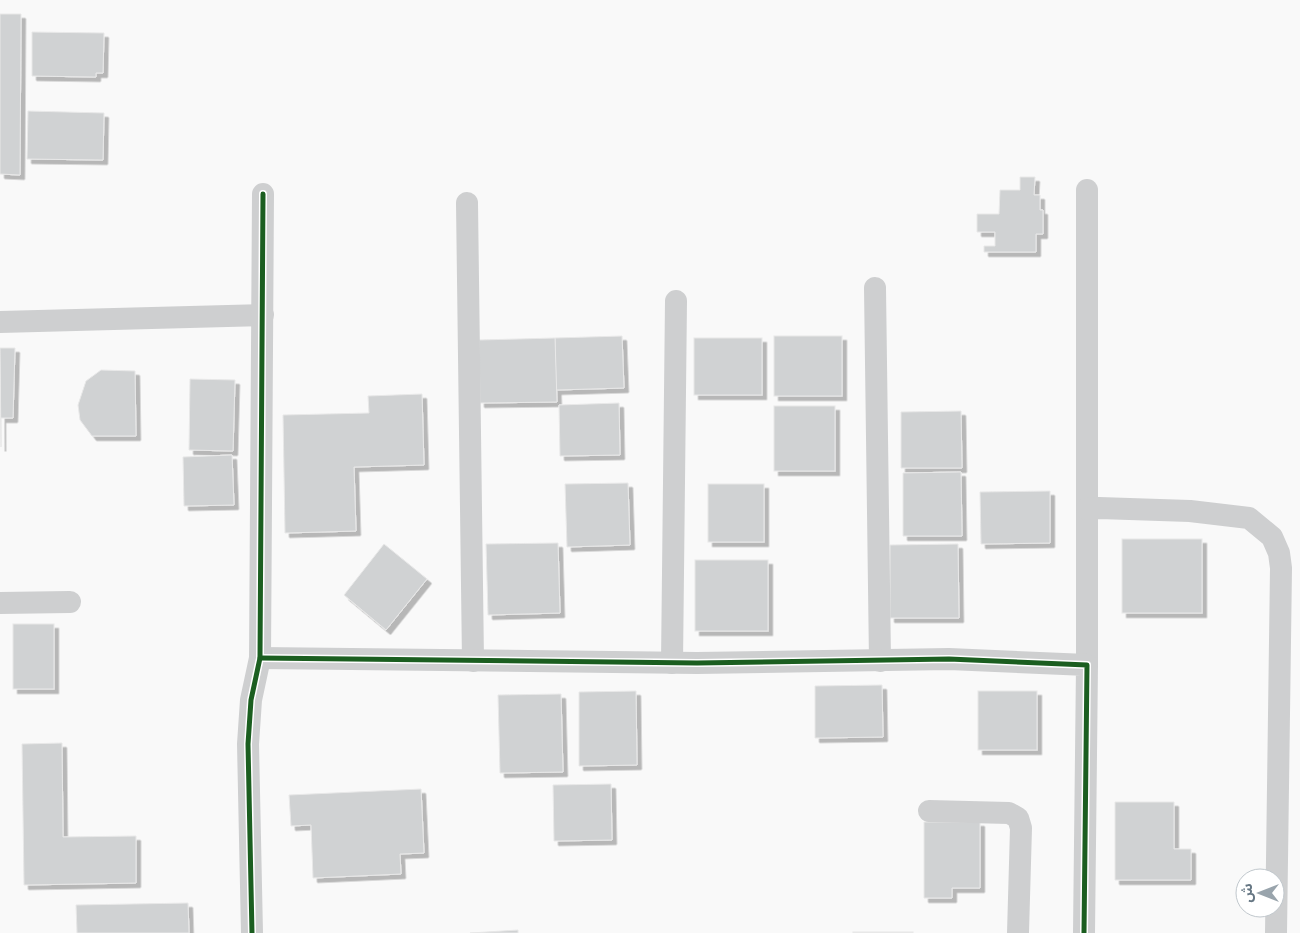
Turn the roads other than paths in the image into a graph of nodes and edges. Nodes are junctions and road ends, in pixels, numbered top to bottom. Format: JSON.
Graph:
{"nodes":[{"id":1,"x":1087,"y":190,"type":"dead end"},
{"id":2,"x":263,"y":194,"type":"dead end"},
{"id":3,"x":467,"y":203,"type":"dead end"},
{"id":4,"x":875,"y":288,"type":"dead end"},
{"id":5,"x":676,"y":301,"type":"dead end"},
{"id":6,"x":263,"y":316,"type":"junction"},
{"id":7,"x":0,"y":322,"type":"edge"},
{"id":8,"x":1087,"y":509,"type":"junction"},
{"id":9,"x":70,"y":602,"type":"dead end"},
{"id":10,"x":0,"y":603,"type":"edge"},
{"id":11,"x":260,"y":658,"type":"junction"},
{"id":12,"x":473,"y":661,"type":"junction"},
{"id":13,"x":880,"y":661,"type":"junction"},
{"id":14,"x":672,"y":663,"type":"junction"},
{"id":15,"x":1087,"y":665,"type":"junction"},
{"id":16,"x":929,"y":812,"type":"dead end"},
{"id":17,"x":252,"y":933,"type":"edge"},
{"id":18,"x":1018,"y":933,"type":"edge"},
{"id":19,"x":1084,"y":933,"type":"edge"},
{"id":20,"x":1276,"y":933,"type":"edge"}],
"edges":[{"from":1,"to":8,"type":"street"},
{"from":2,"to":6,"type":"street"},
{"from":3,"to":12,"type":"street"},
{"from":4,"to":13,"type":"street"},
{"from":5,"to":14,"type":"street"},
{"from":6,"to":7,"type":"street"},
{"from":6,"to":11,"type":"street"},
{"from":8,"to":15,"type":"street"},
{"from":8,"to":20,"type":"street"},
{"from":9,"to":10,"type":"street"},
{"from":11,"to":12,"type":"street"},
{"from":11,"to":17,"type":"street"},
{"from":12,"to":14,"type":"street"},
{"from":13,"to":14,"type":"street"},
{"from":13,"to":15,"type":"street"},
{"from":15,"to":19,"type":"street"},
{"from":16,"to":18,"type":"street"}]}
